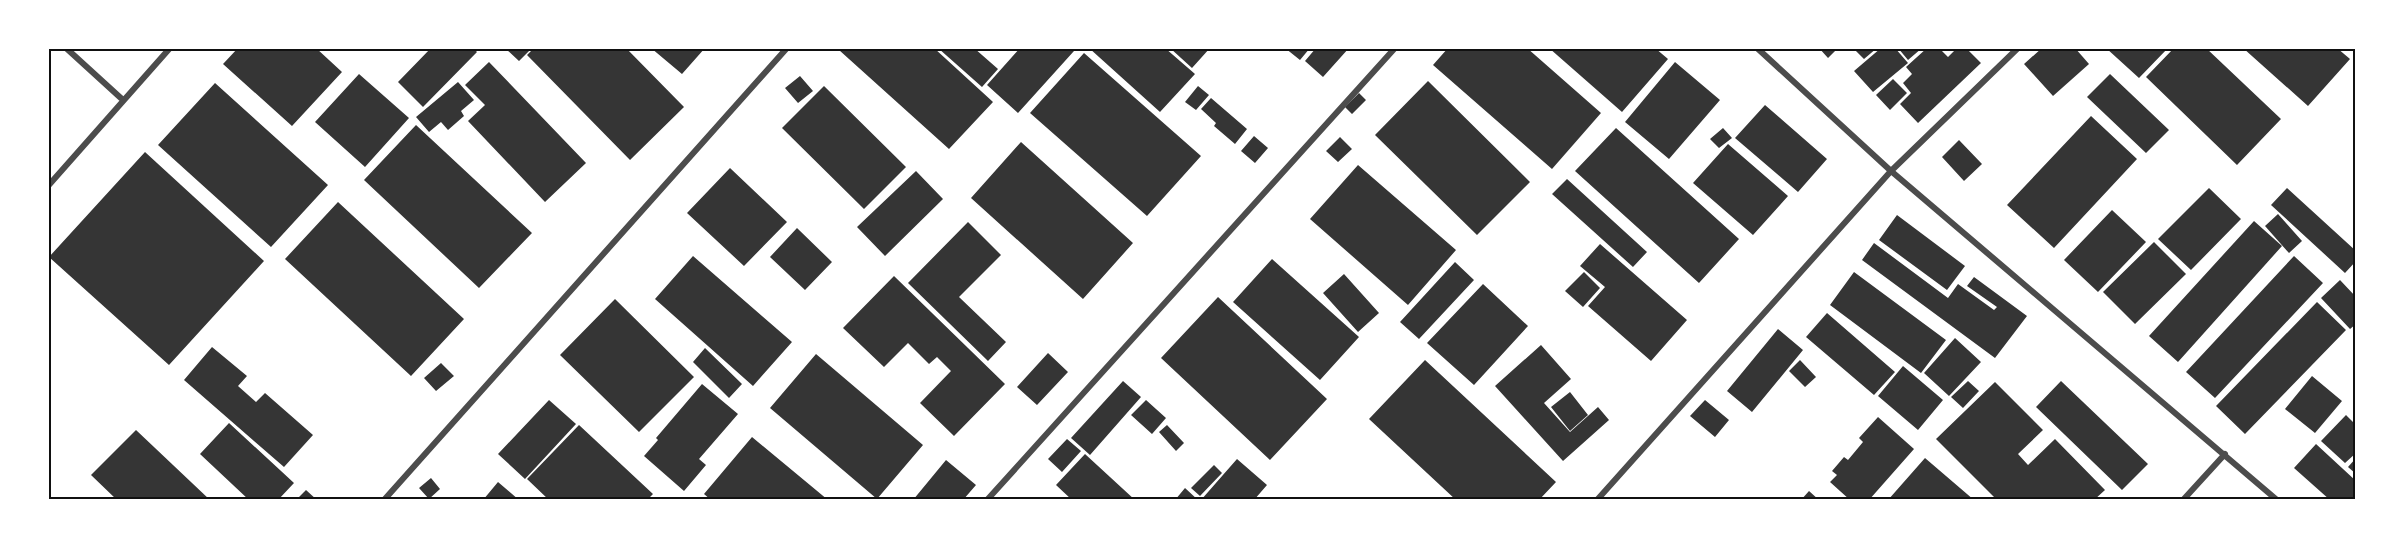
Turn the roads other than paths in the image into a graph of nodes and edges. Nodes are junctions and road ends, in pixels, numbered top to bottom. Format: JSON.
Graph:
{"nodes":[{"id":1,"x":66,"y":48,"type":"edge"},
{"id":2,"x":170,"y":48,"type":"edge"},
{"id":3,"x":787,"y":48,"type":"edge"},
{"id":4,"x":1395,"y":48,"type":"edge"},
{"id":5,"x":1757,"y":48,"type":"edge"},
{"id":6,"x":2018,"y":48,"type":"edge"},
{"id":7,"x":123,"y":100,"type":"junction"},
{"id":8,"x":1891,"y":171,"type":"junction"},
{"id":9,"x":48,"y":186,"type":"edge"},
{"id":10,"x":2224,"y":454,"type":"junction"},
{"id":11,"x":384,"y":500,"type":"edge"},
{"id":12,"x":987,"y":500,"type":"edge"},
{"id":13,"x":1597,"y":500,"type":"edge"},
{"id":14,"x":2183,"y":500,"type":"edge"},
{"id":15,"x":2277,"y":500,"type":"edge"}],
"edges":[{"from":1,"to":7,"type":"street"},
{"from":2,"to":7,"type":"street"},
{"from":3,"to":11,"type":"street"},
{"from":4,"to":12,"type":"street"},
{"from":5,"to":8,"type":"street"},
{"from":6,"to":8,"type":"street"},
{"from":7,"to":9,"type":"street"},
{"from":8,"to":10,"type":"street"},
{"from":8,"to":13,"type":"street"},
{"from":10,"to":14,"type":"street"},
{"from":10,"to":15,"type":"street"}]}
